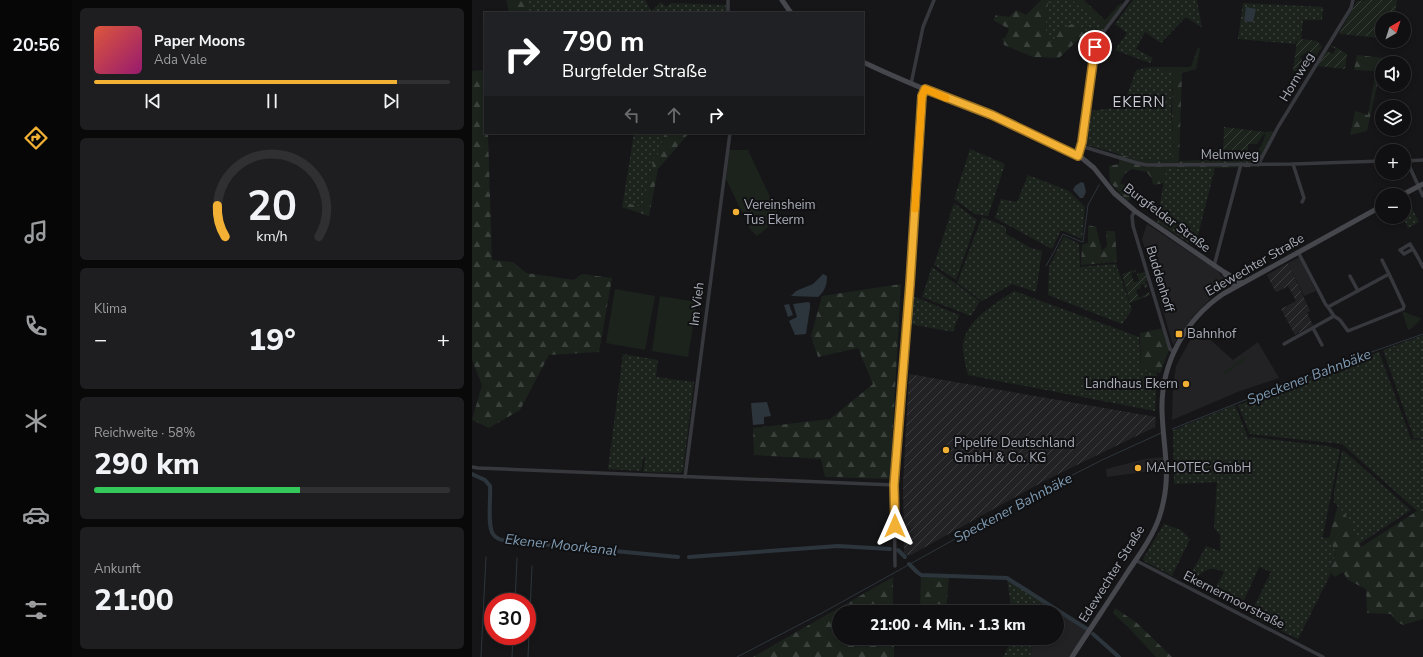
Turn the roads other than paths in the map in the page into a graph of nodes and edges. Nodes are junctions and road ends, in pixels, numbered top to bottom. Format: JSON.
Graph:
{"nodes":[{"id":1,"x":728,"y":0,"type":"edge"},
{"id":2,"x":782,"y":0,"type":"edge"},
{"id":3,"x":934,"y":0,"type":"edge"},
{"id":4,"x":1128,"y":0,"type":"edge"},
{"id":5,"x":1353,"y":0,"type":"edge"},
{"id":6,"x":728,"y":12,"type":"edge"},
{"id":7,"x":790,"y":12,"type":"edge"},
{"id":8,"x":864,"y":62,"type":"edge"},
{"id":9,"x":911,"y":84,"type":"junction"},
{"id":10,"x":925,"y":89,"type":"junction"},
{"id":11,"x":730,"y":134,"type":"edge"},
{"id":12,"x":1081,"y":146,"type":"junction"},
{"id":13,"x":1078,"y":156,"type":"junction"},
{"id":14,"x":1423,"y":160,"type":"edge"},
{"id":15,"x":1375,"y":161,"type":"edge"},
{"id":16,"x":1411,"y":161,"type":"edge"},
{"id":17,"x":1241,"y":164,"type":"junction"},
{"id":18,"x":1293,"y":164,"type":"junction"},
{"id":19,"x":1258,"y":165,"type":"junction"},
{"id":20,"x":1411,"y":169,"type":"edge"},
{"id":21,"x":1421,"y":185,"type":"edge"},
{"id":22,"x":1411,"y":190,"type":"edge"},
{"id":23,"x":1423,"y":196,"type":"edge"},
{"id":24,"x":1302,"y":202,"type":"dead end"},
{"id":25,"x":1375,"y":210,"type":"edge"},
{"id":26,"x":1135,"y":211,"type":"junction"},
{"id":27,"x":1413,"y":249,"type":"dead end"},
{"id":28,"x":1298,"y":252,"type":"junction"},
{"id":29,"x":1382,"y":260,"type":"dead end"},
{"id":30,"x":1214,"y":266,"type":"junction"},
{"id":31,"x":1423,"y":267,"type":"edge"},
{"id":32,"x":1225,"y":273,"type":"junction"},
{"id":33,"x":1389,"y":274,"type":"junction"},
{"id":34,"x":1350,"y":276,"type":"dead end"},
{"id":35,"x":1242,"y":283,"type":"junction"},
{"id":36,"x":1235,"y":287,"type":"junction"},
{"id":37,"x":1358,"y":291,"type":"junction"},
{"id":38,"x":1328,"y":307,"type":"junction"},
{"id":39,"x":1334,"y":316,"type":"junction"},
{"id":40,"x":1313,"y":328,"type":"junction"},
{"id":41,"x":1284,"y":344,"type":"dead end"},
{"id":42,"x":1322,"y":345,"type":"dead end"},
{"id":43,"x":1174,"y":352,"type":"junction"},
{"id":44,"x":472,"y":467,"type":"edge"},
{"id":45,"x":685,"y":477,"type":"junction"},
{"id":46,"x":894,"y":485,"type":"junction"},
{"id":47,"x":1135,"y":560,"type":"junction"},
{"id":48,"x":895,"y":566,"type":"dead end"},
{"id":49,"x":1072,"y":657,"type":"edge"},
{"id":50,"x":1323,"y":657,"type":"edge"}],
"edges":[{"from":1,"to":6,"type":"street"},
{"from":2,"to":7,"type":"main road"},
{"from":3,"to":9,"type":"street"},
{"from":4,"to":12,"type":"street"},
{"from":5,"to":19,"type":"street","name":"Hornweg"},
{"from":8,"to":9,"type":"main road","name":"Burgfelder Straße"},
{"from":9,"to":10,"type":"main road","name":"Burgfelder Straße"},
{"from":10,"to":13,"type":"main road","name":"Burgfelder Straße"},
{"from":10,"to":46,"type":"street"},
{"from":11,"to":45,"type":"street","name":"Im Vieh"},
{"from":12,"to":13,"type":"street"},
{"from":12,"to":17,"type":"street","name":"Melmweg"},
{"from":13,"to":26,"type":"main road","name":"Burgfelder Straße"},
{"from":14,"to":16,"type":"street"},
{"from":15,"to":18,"type":"street","name":"Melmweg"},
{"from":17,"to":19,"type":"street","name":"Melmweg"},
{"from":17,"to":30,"type":"street"},
{"from":18,"to":19,"type":"street","name":"Melmweg"},
{"from":18,"to":24,"type":"street"},
{"from":20,"to":21,"type":"street"},
{"from":21,"to":22,"type":"main road"},
{"from":21,"to":23,"type":"street"},
{"from":25,"to":28,"type":"main road","name":"Edewechter Straße"},
{"from":26,"to":30,"type":"main road","name":"Burgfelder Straße"},
{"from":26,"to":43,"type":"street","name":"Buddenhoff"},
{"from":27,"to":31,"type":"street"},
{"from":28,"to":35,"type":"main road","name":"Edewechter Straße"},
{"from":28,"to":38,"type":"street"},
{"from":29,"to":33,"type":"street"},
{"from":30,"to":32,"type":"main road","name":"Burgfelder Straße"},
{"from":32,"to":35,"type":"main road","name":"Burgfelder Straße"},
{"from":32,"to":36,"type":"main road","name":"Burgfelder Straße"},
{"from":33,"to":37,"type":"street"},
{"from":33,"to":39,"type":"street"},
{"from":34,"to":37,"type":"street"},
{"from":35,"to":36,"type":"main road","name":"Edewechter Straße"},
{"from":36,"to":43,"type":"main road","name":"Edewechter Straße"},
{"from":37,"to":38,"type":"street"},
{"from":38,"to":39,"type":"street"},
{"from":39,"to":40,"type":"street"},
{"from":40,"to":41,"type":"street"},
{"from":40,"to":42,"type":"street"},
{"from":43,"to":47,"type":"main road","name":"Edewechter Straße"},
{"from":44,"to":45,"type":"street"},
{"from":45,"to":46,"type":"street"},
{"from":46,"to":48,"type":"street"},
{"from":47,"to":49,"type":"main road","name":"Edewechter Straße"},
{"from":47,"to":50,"type":"street","name":"Ekernermoorstraße"}]}
